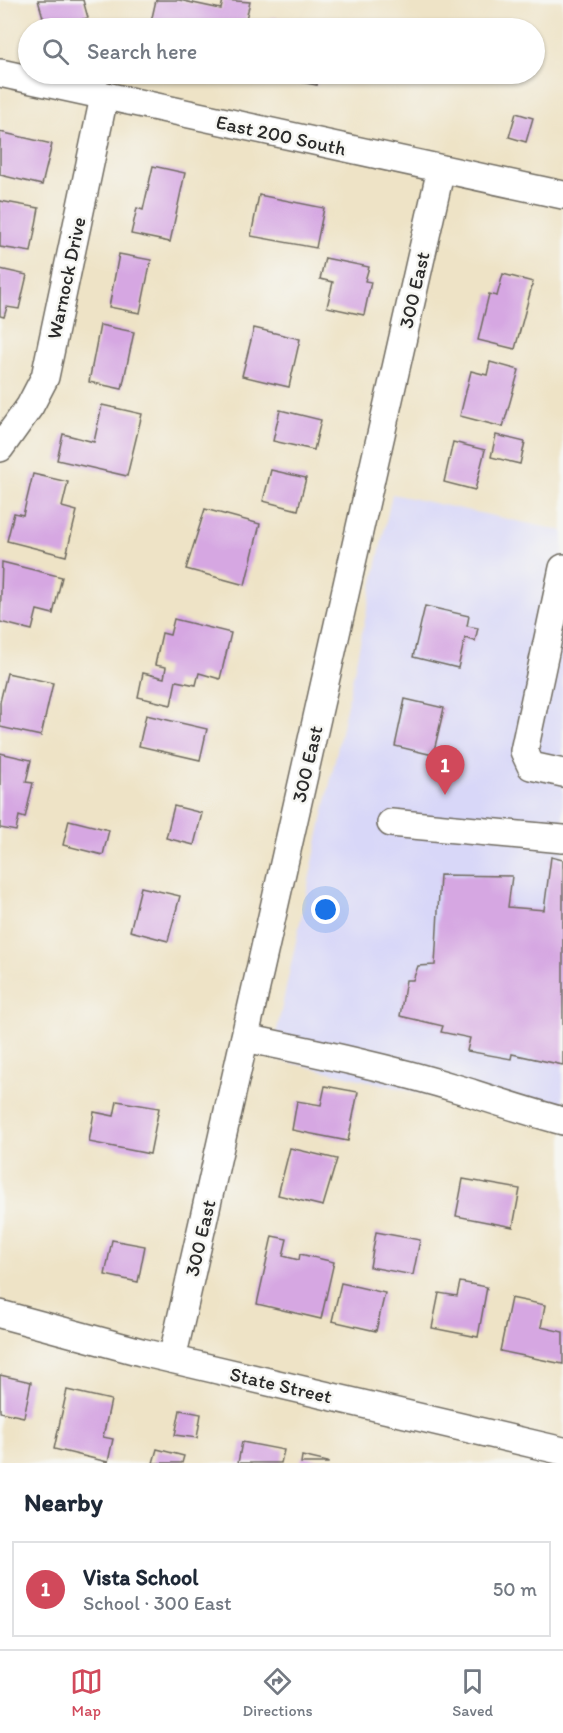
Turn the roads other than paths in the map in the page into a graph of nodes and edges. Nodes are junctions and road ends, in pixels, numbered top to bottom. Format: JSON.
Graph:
{"nodes":[{"id":1,"x":0,"y":73,"type":"edge"},
{"id":2,"x":18,"y":77,"type":"edge"},
{"id":3,"x":48,"y":84,"type":"edge"},
{"id":4,"x":104,"y":97,"type":"junction"},
{"id":5,"x":441,"y":169,"type":"junction"},
{"id":6,"x":563,"y":195,"type":"edge"},
{"id":7,"x":0,"y":448,"type":"edge"},
{"id":8,"x":563,"y":568,"type":"edge"},
{"id":9,"x":563,"y":773,"type":"edge"},
{"id":10,"x":391,"y":823,"type":"dead end"},
{"id":11,"x":563,"y":839,"type":"edge"},
{"id":12,"x":245,"y":1038,"type":"junction"},
{"id":13,"x":563,"y":1121,"type":"edge"},
{"id":14,"x":0,"y":1314,"type":"edge"},
{"id":15,"x":172,"y":1359,"type":"junction"},
{"id":16,"x":563,"y":1451,"type":"edge"}],
"edges":[{"from":1,"to":2,"type":"street","name":"East 200 South"},
{"from":3,"to":4,"type":"street","name":"East 200 South"},
{"from":4,"to":5,"type":"street","name":"East 200 South"},
{"from":4,"to":7,"type":"street","name":"Warnock Drive"},
{"from":5,"to":6,"type":"street","name":"East 200 South"},
{"from":5,"to":12,"type":"street","name":"300 East"},
{"from":8,"to":9,"type":"street"},
{"from":10,"to":11,"type":"street"},
{"from":12,"to":13,"type":"street"},
{"from":12,"to":15,"type":"street","name":"300 East"},
{"from":14,"to":15,"type":"street","name":"State Street"},
{"from":15,"to":16,"type":"street","name":"State Street"}]}
